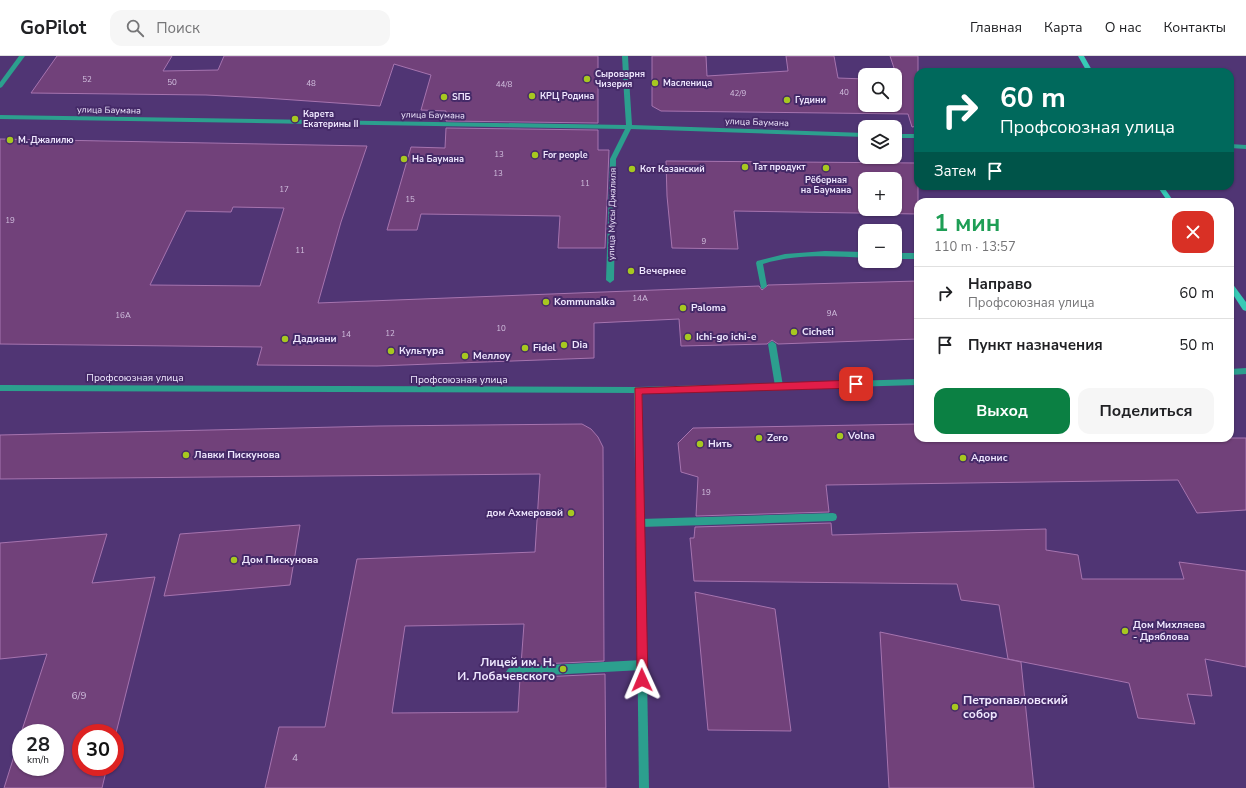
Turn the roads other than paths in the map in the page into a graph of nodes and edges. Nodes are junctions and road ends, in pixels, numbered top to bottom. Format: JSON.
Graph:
{"nodes":[{"id":1,"x":22,"y":56,"type":"edge"},
{"id":2,"x":625,"y":56,"type":"edge"},
{"id":3,"x":1081,"y":56,"type":"edge"},
{"id":4,"x":1088,"y":68,"type":"edge"},
{"id":5,"x":0,"y":86,"type":"edge"},
{"id":6,"x":0,"y":117,"type":"edge"},
{"id":7,"x":629,"y":127,"type":"junction"},
{"id":8,"x":858,"y":135,"type":"edge"},
{"id":9,"x":902,"y":136,"type":"edge"},
{"id":10,"x":914,"y":136,"type":"edge"},
{"id":11,"x":1234,"y":146,"type":"edge"},
{"id":12,"x":1246,"y":147,"type":"edge"},
{"id":13,"x":858,"y":255,"type":"edge"},
{"id":14,"x":902,"y":256,"type":"edge"},
{"id":15,"x":914,"y":256,"type":"edge"},
{"id":16,"x":610,"y":280,"type":"dead end"},
{"id":17,"x":763,"y":286,"type":"dead end"},
{"id":18,"x":1234,"y":291,"type":"edge"},
{"id":19,"x":1246,"y":308,"type":"edge"},
{"id":20,"x":772,"y":344,"type":"dead end"},
{"id":21,"x":1234,"y":372,"type":"edge"},
{"id":22,"x":1246,"y":372,"type":"edge"},
{"id":23,"x":914,"y":382,"type":"edge"},
{"id":24,"x":779,"y":386,"type":"junction"},
{"id":25,"x":0,"y":388,"type":"edge"},
{"id":26,"x":638,"y":390,"type":"junction"},
{"id":27,"x":833,"y":517,"type":"dead end"},
{"id":28,"x":640,"y":523,"type":"junction"},
{"id":29,"x":642,"y":665,"type":"junction"},
{"id":30,"x":511,"y":672,"type":"dead end"},
{"id":31,"x":644,"y":788,"type":"edge"}],
"edges":[{"from":1,"to":5,"type":"street"},
{"from":2,"to":7,"type":"street"},
{"from":3,"to":4,"type":"main road"},
{"from":6,"to":7,"type":"street","name":"улица Баумана"},
{"from":7,"to":8,"type":"street","name":"улица Баумана"},
{"from":7,"to":16,"type":"street","name":"улица Мусы Джалиля"},
{"from":9,"to":10,"type":"street"},
{"from":11,"to":12,"type":"street"},
{"from":13,"to":17,"type":"street"},
{"from":14,"to":15,"type":"street"},
{"from":18,"to":19,"type":"main road"},
{"from":20,"to":24,"type":"street"},
{"from":21,"to":22,"type":"street"},
{"from":23,"to":24,"type":"street","name":"Профсоюзная улица"},
{"from":24,"to":26,"type":"street","name":"Профсоюзная улица"},
{"from":25,"to":26,"type":"street","name":"Профсоюзная улица"},
{"from":26,"to":28,"type":"street"},
{"from":27,"to":28,"type":"street"},
{"from":28,"to":29,"type":"street"},
{"from":29,"to":30,"type":"street"},
{"from":29,"to":31,"type":"street"}]}
